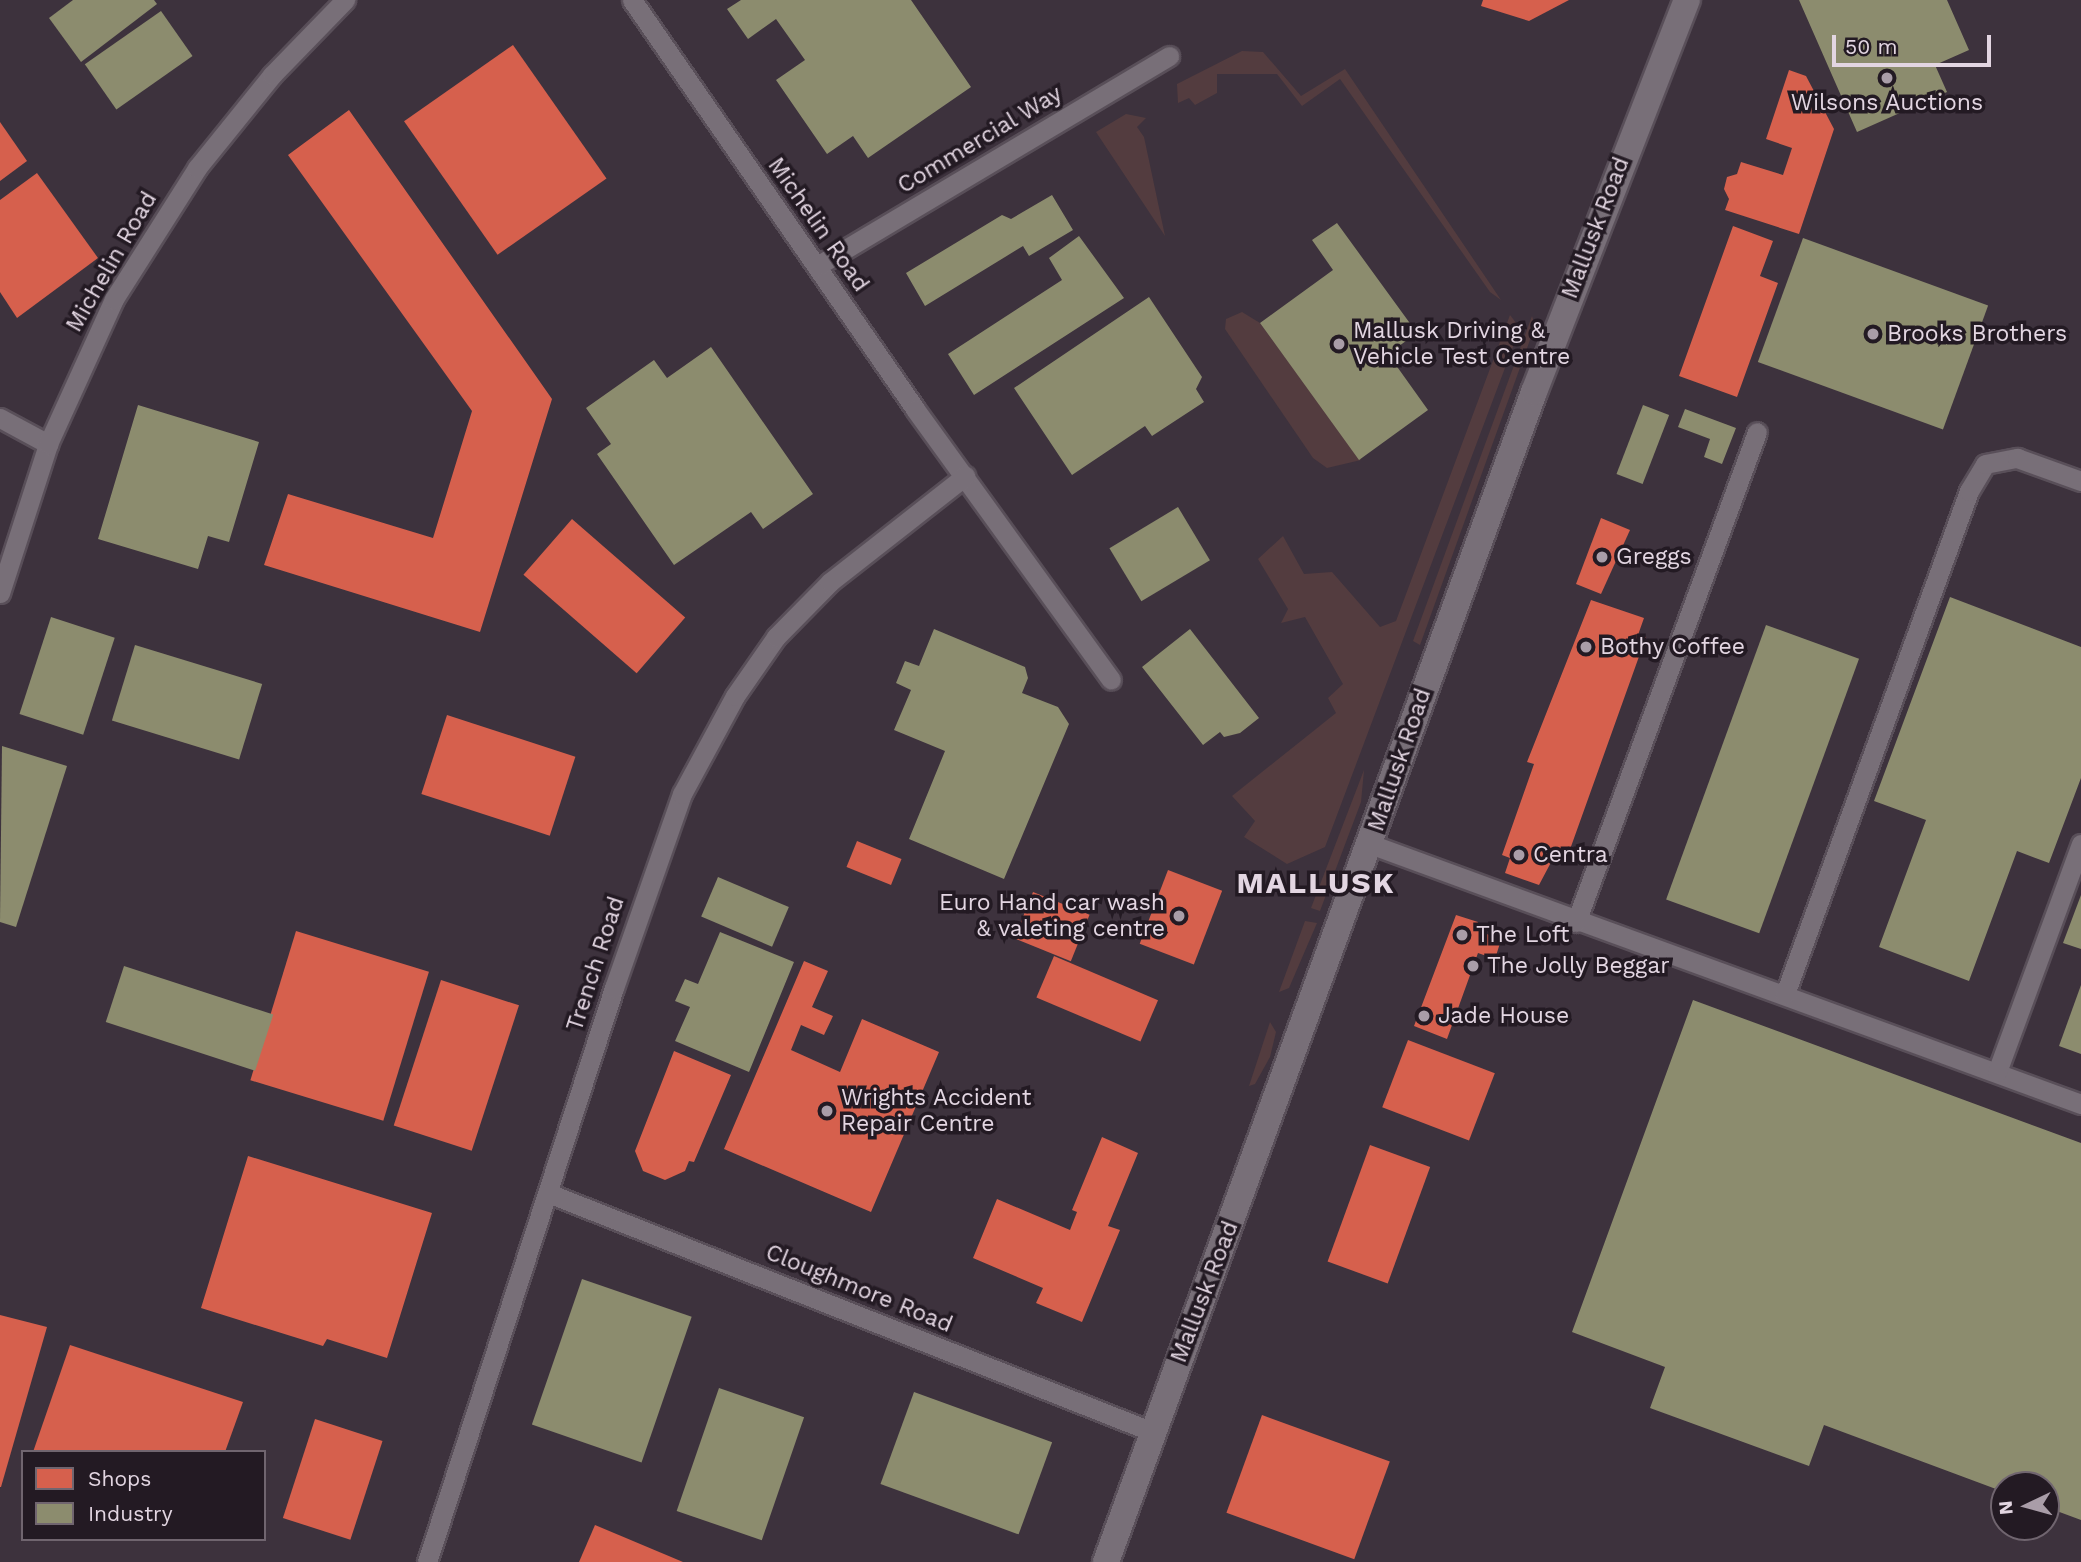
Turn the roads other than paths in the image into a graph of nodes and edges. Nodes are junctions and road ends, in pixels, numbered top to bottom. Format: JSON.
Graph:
{"nodes":[{"id":1,"x":345,"y":0,"type":"edge"},
{"id":2,"x":632,"y":0,"type":"edge"},
{"id":3,"x":1687,"y":0,"type":"edge"},
{"id":4,"x":1169,"y":55,"type":"dead end"},
{"id":5,"x":817,"y":266,"type":"junction"},
{"id":6,"x":0,"y":418,"type":"edge"},
{"id":7,"x":1757,"y":432,"type":"dead end"},
{"id":8,"x":48,"y":444,"type":"junction"},
{"id":9,"x":965,"y":476,"type":"junction"},
{"id":10,"x":2081,"y":481,"type":"edge"},
{"id":11,"x":0,"y":593,"type":"edge"},
{"id":12,"x":1111,"y":680,"type":"dead end"},
{"id":13,"x":1370,"y":844,"type":"junction"},
{"id":14,"x":2081,"y":844,"type":"edge"},
{"id":15,"x":1576,"y":922,"type":"junction"},
{"id":16,"x":1785,"y":994,"type":"junction"},
{"id":17,"x":1997,"y":1072,"type":"junction"},
{"id":18,"x":2081,"y":1104,"type":"edge"},
{"id":19,"x":548,"y":1192,"type":"junction"},
{"id":20,"x":1153,"y":1432,"type":"junction"},
{"id":21,"x":427,"y":1562,"type":"edge"},
{"id":22,"x":1106,"y":1562,"type":"edge"}],
"edges":[{"from":1,"to":8,"type":"street","name":"Michelin Road"},
{"from":2,"to":5,"type":"street","name":"Michelin Road"},
{"from":3,"to":13,"type":"main road","name":"Mallusk Road"},
{"from":4,"to":5,"type":"street","name":"Commercial Way"},
{"from":5,"to":9,"type":"street","name":"Michelin Road"},
{"from":6,"to":8,"type":"street"},
{"from":7,"to":15,"type":"street"},
{"from":8,"to":11,"type":"street","name":"Michelin Road"},
{"from":9,"to":12,"type":"street","name":"Michelin Road"},
{"from":9,"to":19,"type":"street","name":"Trench Road"},
{"from":10,"to":16,"type":"street"},
{"from":13,"to":15,"type":"street"},
{"from":13,"to":20,"type":"main road","name":"Mallusk Road"},
{"from":14,"to":17,"type":"street"},
{"from":15,"to":16,"type":"street"},
{"from":16,"to":17,"type":"street"},
{"from":17,"to":18,"type":"street"},
{"from":19,"to":20,"type":"street","name":"Cloughmore Road"},
{"from":19,"to":21,"type":"street","name":"Trench Road"},
{"from":20,"to":22,"type":"main road","name":"Mallusk Road"}]}
